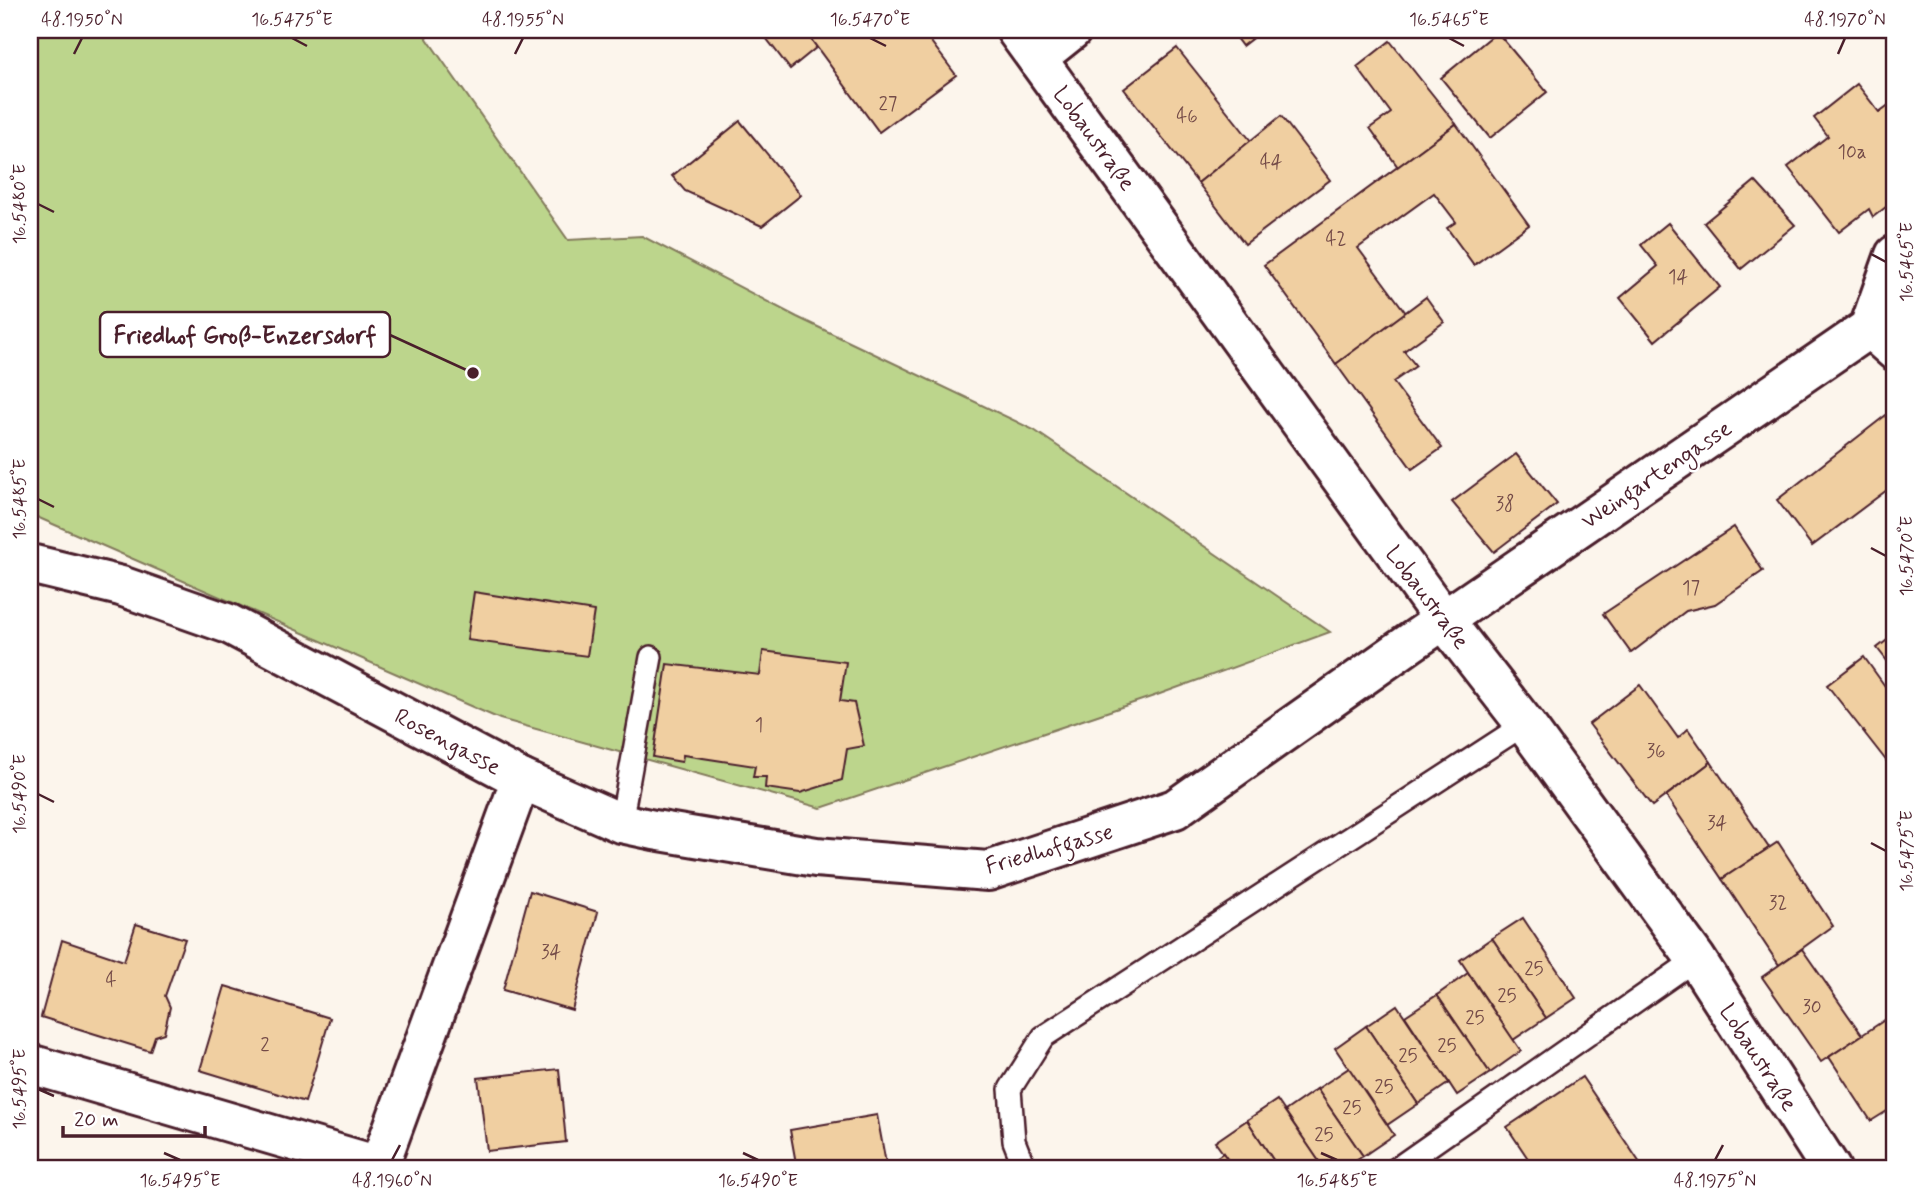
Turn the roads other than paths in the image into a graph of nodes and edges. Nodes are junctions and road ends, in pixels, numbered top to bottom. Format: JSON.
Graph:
{"nodes":[{"id":1,"x":1072,"y":30,"type":"edge"},
{"id":2,"x":1027,"y":44,"type":"edge"},
{"id":3,"x":1895,"y":255,"type":"edge"},
{"id":4,"x":1882,"y":339,"type":"edge"},
{"id":5,"x":30,"y":564,"type":"edge"},
{"id":6,"x":1444,"y":620,"type":"junction"},
{"id":7,"x":651,"y":657,"type":"dead end"},
{"id":8,"x":1524,"y":724,"type":"junction"},
{"id":9,"x":521,"y":779,"type":"junction"},
{"id":10,"x":621,"y":823,"type":"junction"},
{"id":11,"x":1696,"y":959,"type":"junction"},
{"id":12,"x":30,"y":1064,"type":"edge"},
{"id":13,"x":379,"y":1168,"type":"edge"},
{"id":14,"x":1025,"y":1169,"type":"edge"},
{"id":15,"x":1396,"y":1169,"type":"edge"},
{"id":16,"x":1831,"y":1169,"type":"edge"}],
"edges":[{"from":1,"to":2,"type":"street"},
{"from":2,"to":6,"type":"street","name":"Lobaustraße"},
{"from":3,"to":4,"type":"street","name":"Weingartengasse"},
{"from":4,"to":6,"type":"street","name":"Weingartengasse"},
{"from":5,"to":9,"type":"street","name":"Rosengasse"},
{"from":6,"to":8,"type":"street","name":"Lobaustraße"},
{"from":6,"to":10,"type":"street","name":"Friedhofgasse"},
{"from":7,"to":10,"type":"lane"},
{"from":8,"to":11,"type":"street","name":"Lobaustraße"},
{"from":8,"to":14,"type":"lane"},
{"from":9,"to":10,"type":"street","name":"Friedhofgasse"},
{"from":9,"to":13,"type":"street","name":"Rosengasse"},
{"from":11,"to":15,"type":"lane"},
{"from":11,"to":16,"type":"street","name":"Lobaustraße"},
{"from":12,"to":13,"type":"street"}]}
